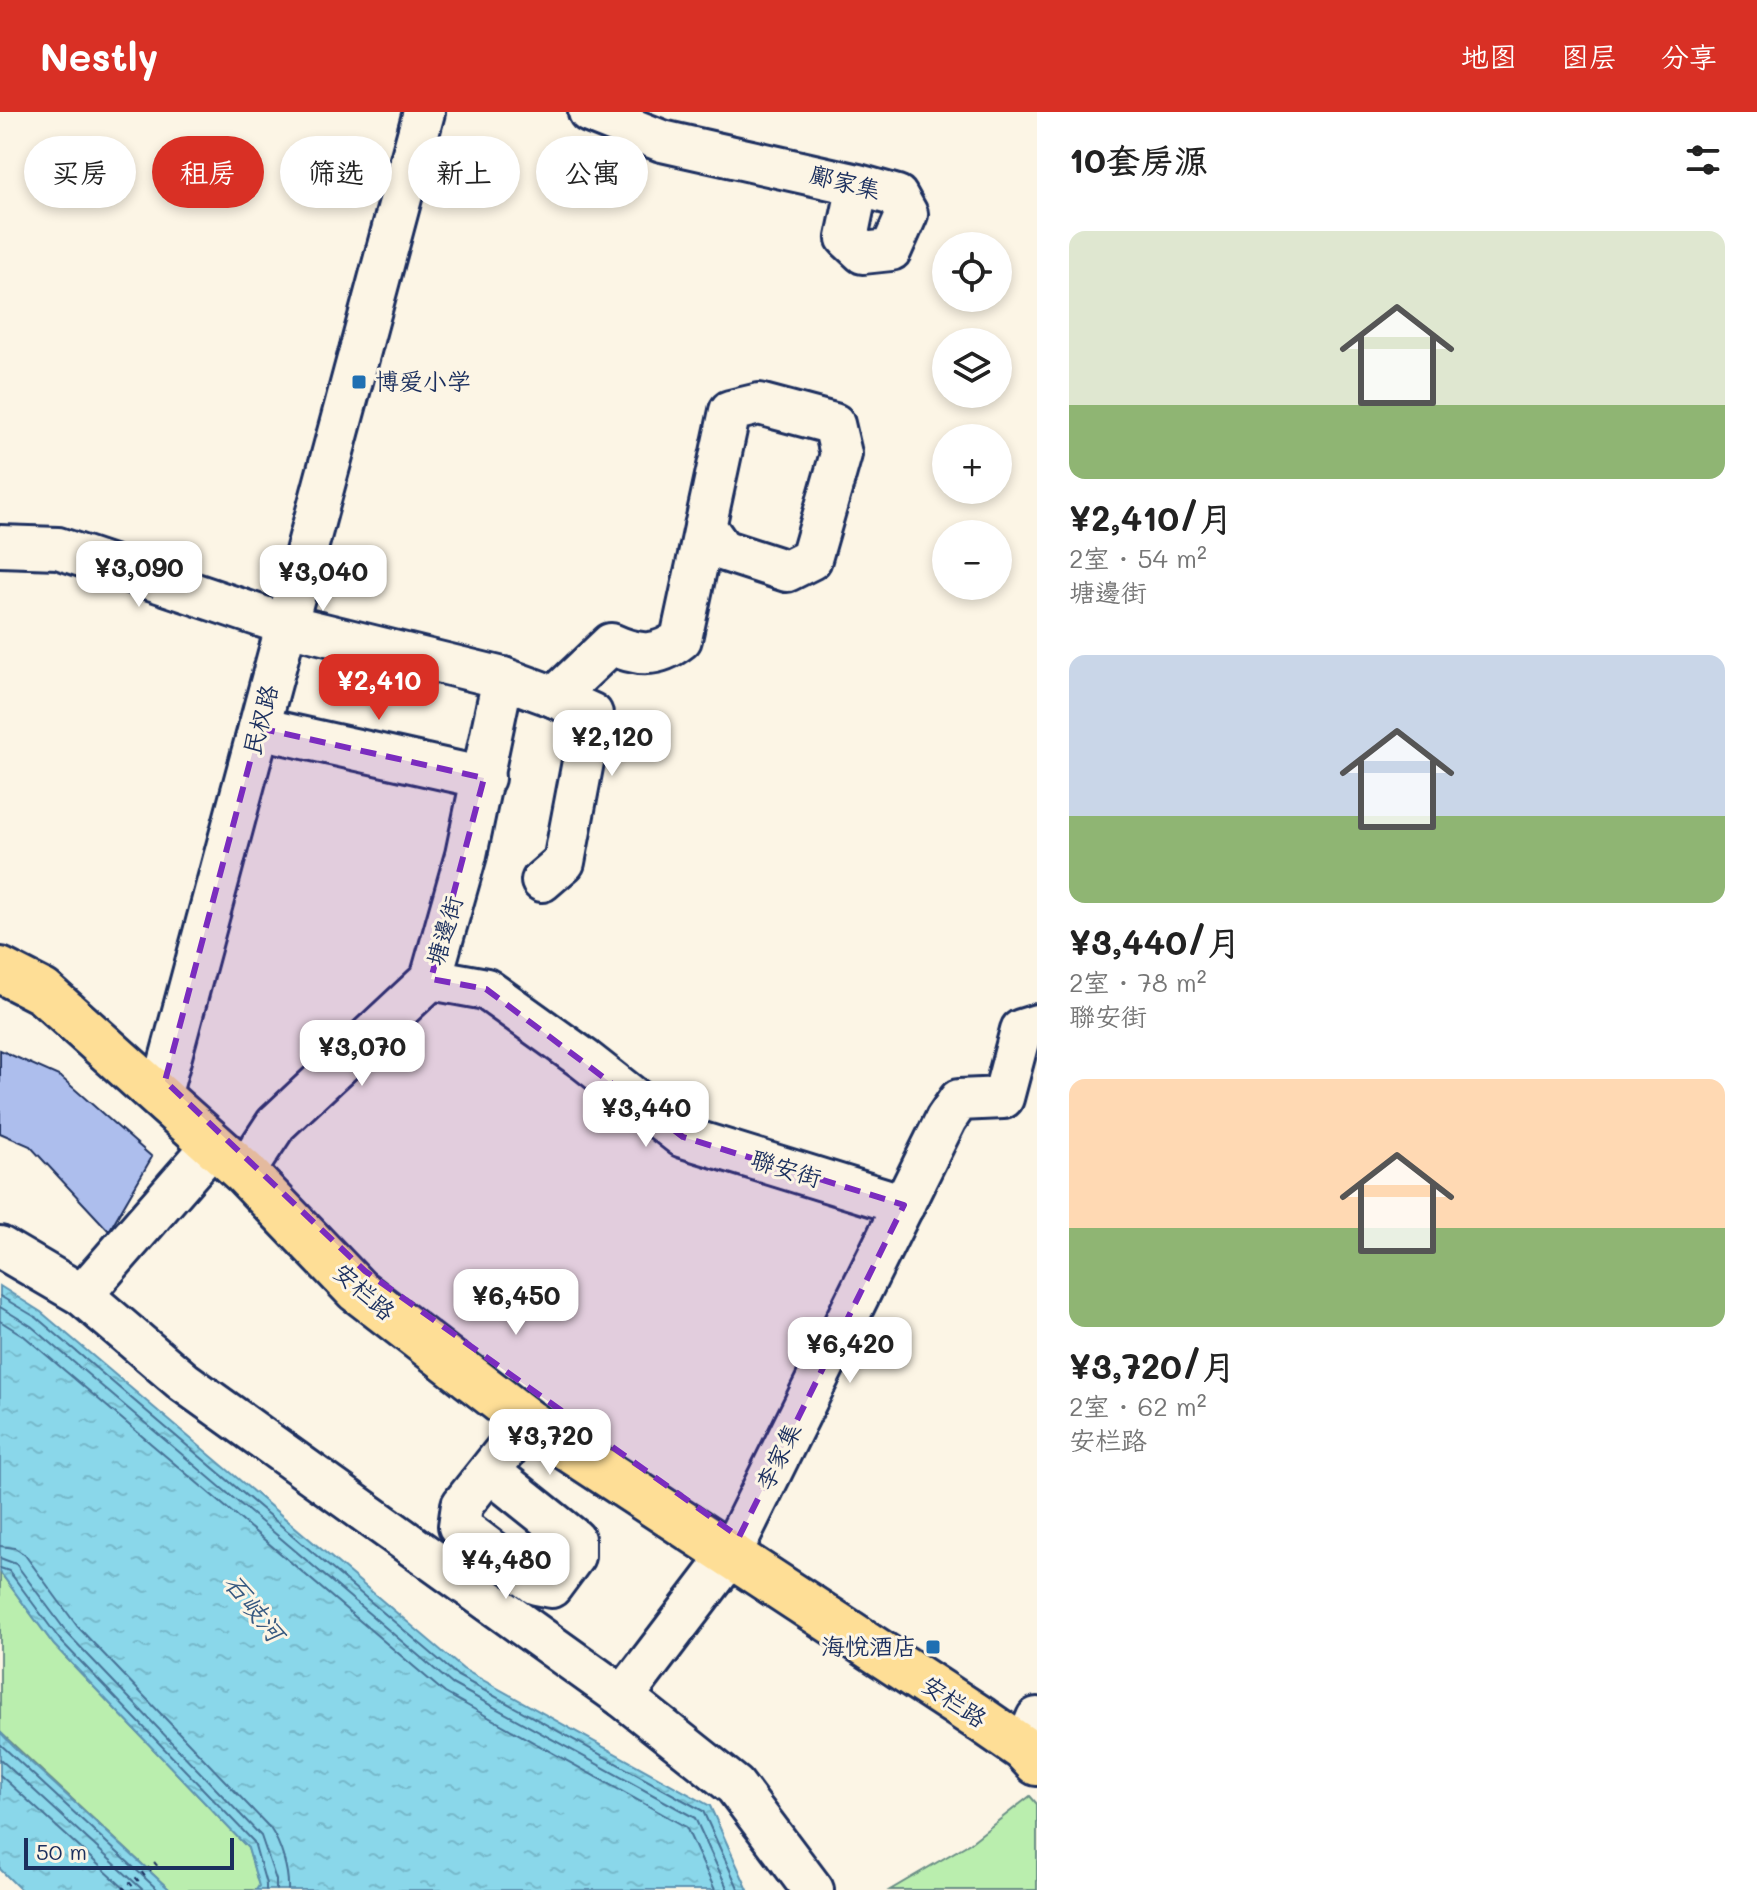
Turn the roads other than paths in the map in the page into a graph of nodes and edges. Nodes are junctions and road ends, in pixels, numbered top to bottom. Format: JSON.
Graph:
{"nodes":[{"id":1,"x":424,"y":112,"type":"edge"},
{"id":2,"x":589,"y":112,"type":"edge"},
{"id":3,"x":858,"y":185,"type":"junction"},
{"id":4,"x":705,"y":526,"type":"dead end"},
{"id":5,"x":0,"y":546,"type":"edge"},
{"id":6,"x":287,"y":625,"type":"junction"},
{"id":7,"x":503,"y":678,"type":"junction"},
{"id":8,"x":555,"y":697,"type":"junction"},
{"id":9,"x":259,"y":728,"type":"junction"},
{"id":10,"x":484,"y":778,"type":"junction"},
{"id":11,"x":542,"y":881,"type":"dead end"},
{"id":12,"x":0,"y":952,"type":"edge"},
{"id":13,"x":0,"y":970,"type":"edge"},
{"id":14,"x":431,"y":979,"type":"junction"},
{"id":15,"x":1037,"y":1025,"type":"edge"},
{"id":16,"x":162,"y":1089,"type":"junction"},
{"id":17,"x":232,"y":1153,"type":"junction"},
{"id":18,"x":904,"y":1205,"type":"junction"},
{"id":19,"x":0,"y":1247,"type":"edge"},
{"id":20,"x":82,"y":1295,"type":"junction"},
{"id":21,"x":528,"y":1422,"type":"junction"},
{"id":22,"x":489,"y":1471,"type":"dead end"},
{"id":23,"x":735,"y":1546,"type":"junction"},
{"id":24,"x":623,"y":1697,"type":"junction"},
{"id":25,"x":1036,"y":1736,"type":"edge"},
{"id":26,"x":813,"y":1890,"type":"edge"}],
"edges":[{"from":1,"to":6,"type":"street","name":"民权路"},
{"from":2,"to":3,"type":"street","name":"鄺家集"},
{"from":3,"to":3,"type":"street","name":"鄺家集"},
{"from":4,"to":8,"type":"street"},
{"from":5,"to":6,"type":"street"},
{"from":6,"to":7,"type":"street"},
{"from":6,"to":9,"type":"street","name":"民权路"},
{"from":7,"to":8,"type":"street"},
{"from":7,"to":10,"type":"street","name":"塘邊街"},
{"from":8,"to":11,"type":"street"},
{"from":9,"to":10,"type":"street"},
{"from":9,"to":16,"type":"street","name":"民权路"},
{"from":10,"to":14,"type":"street","name":"塘邊街"},
{"from":12,"to":16,"type":"main road","name":"安栏路"},
{"from":13,"to":16,"type":"main road","name":"安栏路"},
{"from":14,"to":17,"type":"street","name":"塘邊街"},
{"from":14,"to":18,"type":"street","name":"聯安街"},
{"from":15,"to":18,"type":"street"},
{"from":16,"to":17,"type":"main road","name":"安栏路"},
{"from":17,"to":20,"type":"street","name":"塘邊街"},
{"from":17,"to":21,"type":"main road","name":"安栏路"},
{"from":17,"to":23,"type":"main road","name":"安栏路"},
{"from":18,"to":23,"type":"street","name":"李家集"},
{"from":19,"to":20,"type":"street"},
{"from":20,"to":24,"type":"street"},
{"from":21,"to":22,"type":"street"},
{"from":21,"to":23,"type":"main road","name":"安栏路"},
{"from":23,"to":24,"type":"street","name":"李家集"},
{"from":23,"to":25,"type":"main road","name":"安栏路"},
{"from":24,"to":26,"type":"street"}]}
